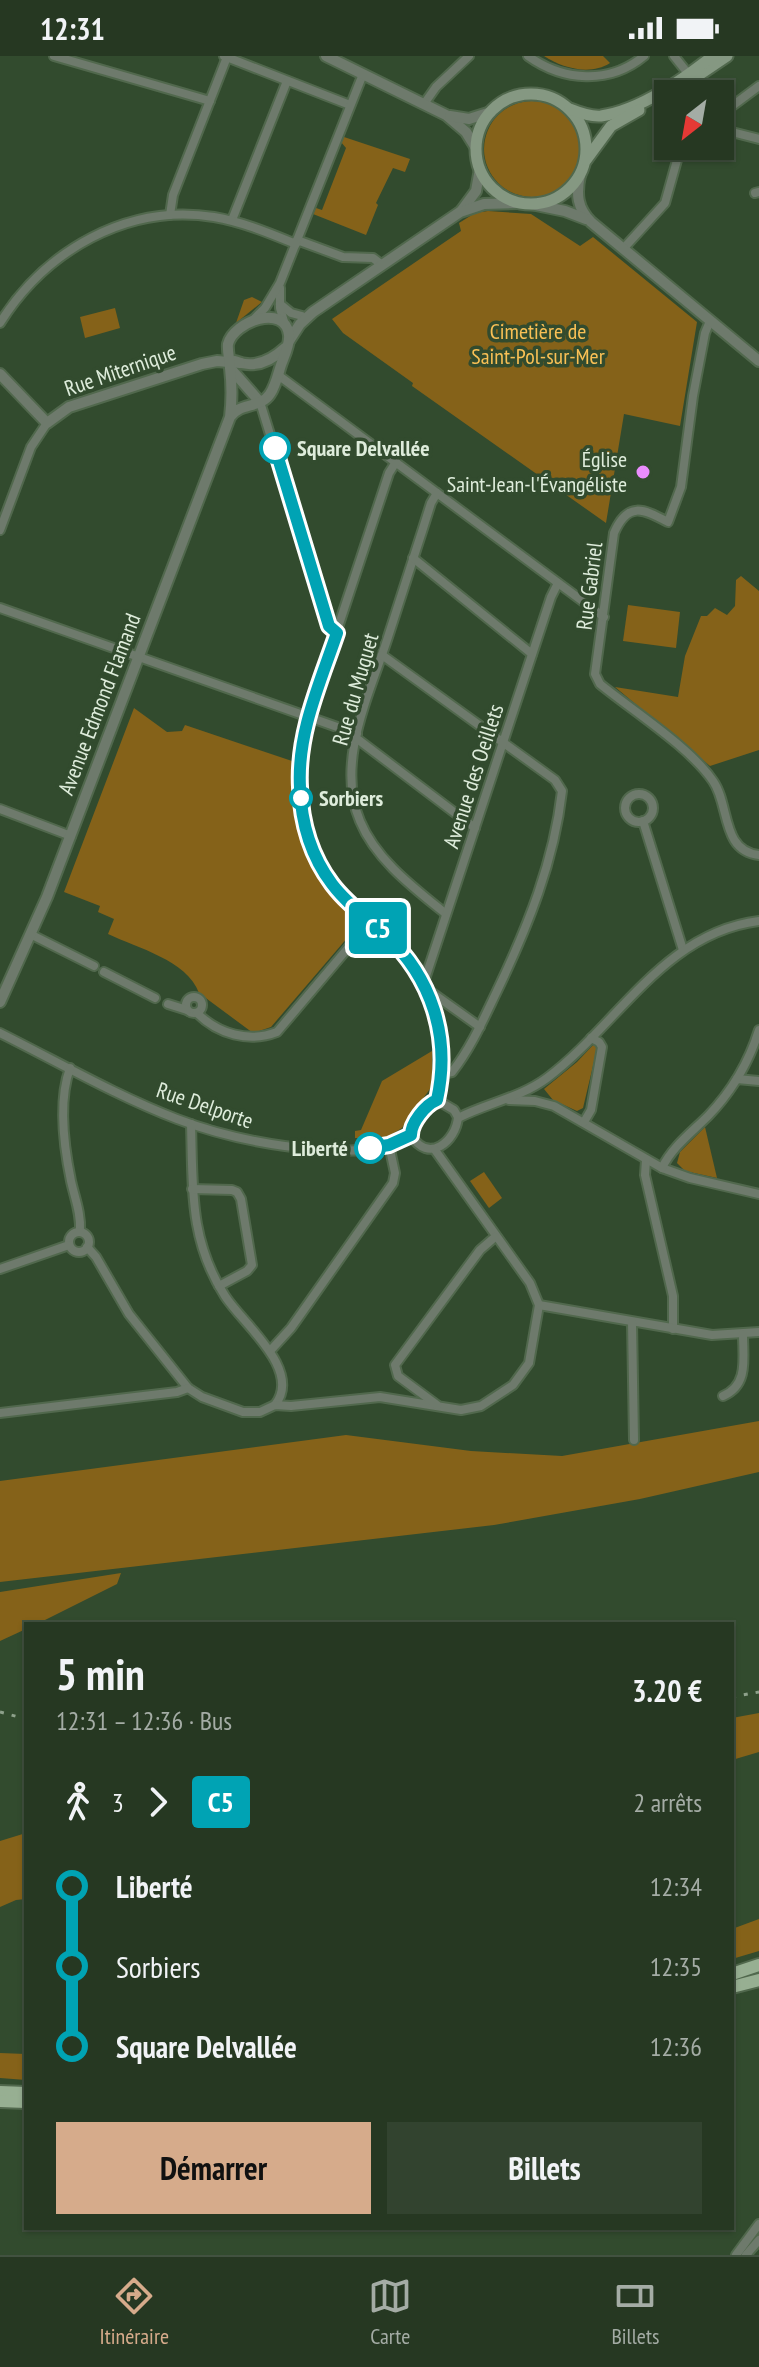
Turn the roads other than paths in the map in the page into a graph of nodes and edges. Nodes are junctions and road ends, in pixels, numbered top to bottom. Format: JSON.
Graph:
{"nodes":[{"id":1,"x":54,"y":56,"type":"edge"},
{"id":2,"x":226,"y":56,"type":"edge"},
{"id":3,"x":326,"y":56,"type":"edge"},
{"id":4,"x":469,"y":56,"type":"edge"},
{"id":5,"x":528,"y":56,"type":"edge"},
{"id":6,"x":644,"y":56,"type":"edge"},
{"id":7,"x":674,"y":56,"type":"edge"},
{"id":8,"x":713,"y":56,"type":"edge"},
{"id":9,"x":727,"y":56,"type":"edge"},
{"id":10,"x":363,"y":74,"type":"junction"},
{"id":11,"x":691,"y":76,"type":"junction"},
{"id":12,"x":686,"y":80,"type":"edge"},
{"id":13,"x":287,"y":81,"type":"junction"},
{"id":14,"x":759,"y":86,"type":"edge"},
{"id":15,"x":654,"y":98,"type":"edge"},
{"id":16,"x":210,"y":101,"type":"junction"},
{"id":17,"x":654,"y":101,"type":"edge"},
{"id":18,"x":424,"y":104,"type":"junction"},
{"id":19,"x":350,"y":105,"type":"junction"},
{"id":20,"x":734,"y":105,"type":"edge"},
{"id":21,"x":567,"y":107,"type":"junction"},
{"id":22,"x":491,"y":112,"type":"junction"},
{"id":23,"x":446,"y":115,"type":"junction"},
{"id":24,"x":734,"y":133,"type":"edge"},
{"id":25,"x":759,"y":139,"type":"edge"},
{"id":26,"x":476,"y":148,"type":"junction"},
{"id":27,"x":677,"y":160,"type":"edge"},
{"id":28,"x":585,"y":162,"type":"junction"},
{"id":29,"x":480,"y":169,"type":"junction"},
{"id":30,"x":580,"y":175,"type":"junction"},
{"id":31,"x":526,"y":204,"type":"junction"},
{"id":32,"x":460,"y":212,"type":"junction"},
{"id":33,"x":170,"y":215,"type":"junction"},
{"id":34,"x":232,"y":220,"type":"junction"},
{"id":35,"x":591,"y":222,"type":"junction"},
{"id":36,"x":296,"y":242,"type":"junction"},
{"id":37,"x":623,"y":249,"type":"junction"},
{"id":38,"x":382,"y":265,"type":"junction"},
{"id":39,"x":280,"y":283,"type":"junction"},
{"id":40,"x":280,"y":304,"type":"junction"},
{"id":41,"x":308,"y":314,"type":"junction"},
{"id":42,"x":710,"y":321,"type":"junction"},
{"id":43,"x":251,"y":322,"type":"junction"},
{"id":44,"x":0,"y":323,"type":"edge"},
{"id":45,"x":283,"y":323,"type":"junction"},
{"id":46,"x":289,"y":342,"type":"junction"},
{"id":47,"x":232,"y":358,"type":"junction"},
{"id":48,"x":759,"y":361,"type":"edge"},
{"id":49,"x":209,"y":362,"type":"junction"},
{"id":50,"x":0,"y":374,"type":"edge"},
{"id":51,"x":278,"y":375,"type":"junction"},
{"id":52,"x":260,"y":402,"type":"junction"},
{"id":53,"x":230,"y":417,"type":"junction"},
{"id":54,"x":47,"y":423,"type":"junction"},
{"id":55,"x":396,"y":462,"type":"junction"},
{"id":56,"x":437,"y":493,"type":"junction"},
{"id":57,"x":0,"y":530,"type":"edge"},
{"id":58,"x":413,"y":558,"type":"junction"},
{"id":59,"x":558,"y":583,"type":"junction"},
{"id":60,"x":0,"y":608,"type":"edge"},
{"id":61,"x":604,"y":617,"type":"junction"},
{"id":62,"x":337,"y":633,"type":"junction"},
{"id":63,"x":532,"y":654,"type":"junction"},
{"id":64,"x":382,"y":655,"type":"junction"},
{"id":65,"x":138,"y":658,"type":"junction"},
{"id":66,"x":308,"y":717,"type":"junction"},
{"id":67,"x":356,"y":736,"type":"junction"},
{"id":68,"x":503,"y":742,"type":"junction"},
{"id":69,"x":0,"y":809,"type":"edge"},
{"id":70,"x":643,"y":821,"type":"dead end"},
{"id":71,"x":475,"y":828,"type":"junction"},
{"id":72,"x":71,"y":836,"type":"junction"},
{"id":73,"x":759,"y":855,"type":"edge"},
{"id":74,"x":446,"y":914,"type":"junction"},
{"id":75,"x":759,"y":921,"type":"edge"},
{"id":76,"x":370,"y":922,"type":"junction"},
{"id":77,"x":32,"y":935,"type":"junction"},
{"id":78,"x":683,"y":950,"type":"junction"},
{"id":79,"x":94,"y":966,"type":"dead end"},
{"id":80,"x":104,"y":972,"type":"dead end"},
{"id":81,"x":425,"y":986,"type":"junction"},
{"id":82,"x":155,"y":998,"type":"dead end"},
{"id":83,"x":0,"y":1002,"type":"edge"},
{"id":84,"x":168,"y":1004,"type":"dead end"},
{"id":85,"x":187,"y":1010,"type":"junction"},
{"id":86,"x":197,"y":1013,"type":"junction"},
{"id":87,"x":480,"y":1027,"type":"junction"},
{"id":88,"x":759,"y":1030,"type":"edge"},
{"id":89,"x":0,"y":1033,"type":"edge"},
{"id":90,"x":591,"y":1038,"type":"junction"},
{"id":91,"x":70,"y":1068,"type":"junction"},
{"id":92,"x":442,"y":1074,"type":"junction"},
{"id":93,"x":737,"y":1079,"type":"junction"},
{"id":94,"x":759,"y":1081,"type":"edge"},
{"id":95,"x":437,"y":1100,"type":"junction"},
{"id":96,"x":496,"y":1102,"type":"junction"},
{"id":97,"x":458,"y":1118,"type":"junction"},
{"id":98,"x":584,"y":1122,"type":"junction"},
{"id":99,"x":191,"y":1124,"type":"junction"},
{"id":100,"x":411,"y":1135,"type":"junction"},
{"id":101,"x":389,"y":1145,"type":"junction"},
{"id":102,"x":435,"y":1150,"type":"junction"},
{"id":103,"x":646,"y":1160,"type":"junction"},
{"id":104,"x":662,"y":1168,"type":"junction"},
{"id":105,"x":192,"y":1189,"type":"junction"},
{"id":106,"x":759,"y":1194,"type":"edge"},
{"id":107,"x":80,"y":1231,"type":"junction"},
{"id":108,"x":495,"y":1237,"type":"junction"},
{"id":109,"x":69,"y":1245,"type":"junction"},
{"id":110,"x":87,"y":1247,"type":"junction"},
{"id":111,"x":0,"y":1269,"type":"edge"},
{"id":112,"x":219,"y":1286,"type":"junction"},
{"id":113,"x":539,"y":1305,"type":"junction"},
{"id":114,"x":632,"y":1322,"type":"junction"},
{"id":115,"x":673,"y":1329,"type":"junction"},
{"id":116,"x":759,"y":1332,"type":"edge"},
{"id":117,"x":743,"y":1334,"type":"junction"},
{"id":118,"x":270,"y":1351,"type":"junction"},
{"id":119,"x":188,"y":1388,"type":"junction"},
{"id":120,"x":723,"y":1396,"type":"dead end"},
{"id":121,"x":275,"y":1405,"type":"junction"},
{"id":122,"x":440,"y":1407,"type":"junction"},
{"id":123,"x":0,"y":1413,"type":"edge"},
{"id":124,"x":634,"y":1440,"type":"dead end"},
{"id":125,"x":759,"y":1965,"type":"edge"},
{"id":126,"x":734,"y":1973,"type":"edge"},
{"id":127,"x":758,"y":1980,"type":"edge"},
{"id":128,"x":734,"y":1986,"type":"edge"},
{"id":129,"x":0,"y":2092,"type":"edge"},
{"id":130,"x":24,"y":2093,"type":"edge"},
{"id":131,"x":0,"y":2101,"type":"edge"},
{"id":132,"x":24,"y":2102,"type":"edge"},
{"id":133,"x":759,"y":2224,"type":"edge"},
{"id":134,"x":759,"y":2240,"type":"edge"},
{"id":135,"x":736,"y":2255,"type":"edge"},
{"id":136,"x":746,"y":2255,"type":"edge"}],
"edges":[{"from":1,"to":16,"type":"street"},
{"from":2,"to":13,"type":"street"},
{"from":2,"to":16,"type":"street"},
{"from":3,"to":10,"type":"street"},
{"from":4,"to":18,"type":"street"},
{"from":5,"to":6,"type":"street"},
{"from":7,"to":11,"type":"street"},
{"from":8,"to":11,"type":"main road"},
{"from":9,"to":11,"type":"main road"},
{"from":10,"to":18,"type":"street"},
{"from":10,"to":19,"type":"street"},
{"from":11,"to":12,"type":"main road"},
{"from":13,"to":19,"type":"street"},
{"from":13,"to":34,"type":"street"},
{"from":14,"to":20,"type":"street"},
{"from":15,"to":21,"type":"main road"},
{"from":16,"to":33,"type":"street"},
{"from":17,"to":28,"type":"main road"},
{"from":18,"to":23,"type":"street"},
{"from":19,"to":36,"type":"street"},
{"from":21,"to":22,"type":"main road"},
{"from":21,"to":28,"type":"main road"},
{"from":22,"to":23,"type":"street"},
{"from":22,"to":26,"type":"main road"},
{"from":23,"to":26,"type":"street"},
{"from":24,"to":25,"type":"street"},
{"from":26,"to":29,"type":"main road"},
{"from":27,"to":37,"type":"street"},
{"from":28,"to":30,"type":"main road"},
{"from":29,"to":31,"type":"main road"},
{"from":29,"to":32,"type":"street"},
{"from":30,"to":31,"type":"main road"},
{"from":30,"to":35,"type":"street"},
{"from":31,"to":32,"type":"street"},
{"from":31,"to":35,"type":"street"},
{"from":32,"to":38,"type":"street"},
{"from":33,"to":34,"type":"street"},
{"from":33,"to":44,"type":"street"},
{"from":34,"to":36,"type":"street"},
{"from":35,"to":37,"type":"street"},
{"from":36,"to":38,"type":"street"},
{"from":36,"to":39,"type":"street"},
{"from":37,"to":42,"type":"street"},
{"from":38,"to":41,"type":"street"},
{"from":39,"to":40,"type":"street"},
{"from":39,"to":43,"type":"street"},
{"from":40,"to":41,"type":"street"},
{"from":40,"to":45,"type":"street"},
{"from":41,"to":45,"type":"street"},
{"from":41,"to":46,"type":"street"},
{"from":42,"to":48,"type":"street"},
{"from":42,"to":61,"type":"street","name":"Rue Gabriel"},
{"from":43,"to":45,"type":"street"},
{"from":43,"to":47,"type":"street"},
{"from":45,"to":46,"type":"street"},
{"from":46,"to":47,"type":"street"},
{"from":46,"to":51,"type":"street"},
{"from":47,"to":49,"type":"street"},
{"from":47,"to":49,"type":"street"},
{"from":47,"to":52,"type":"street"},
{"from":47,"to":53,"type":"street"},
{"from":49,"to":54,"type":"street","name":"Rue Miternique"},
{"from":50,"to":54,"type":"street"},
{"from":51,"to":52,"type":"street"},
{"from":51,"to":55,"type":"street"},
{"from":52,"to":53,"type":"street"},
{"from":52,"to":62,"type":"street"},
{"from":53,"to":65,"type":"street","name":"Avenue Edmond Flamand"},
{"from":54,"to":57,"type":"street"},
{"from":55,"to":56,"type":"street"},
{"from":55,"to":62,"type":"street"},
{"from":56,"to":58,"type":"street","name":"Rue du Muguet"},
{"from":56,"to":59,"type":"street"},
{"from":58,"to":63,"type":"street"},
{"from":58,"to":64,"type":"street","name":"Rue du Muguet"},
{"from":59,"to":61,"type":"street"},
{"from":59,"to":63,"type":"street","name":"Avenue des Oeillets"},
{"from":60,"to":65,"type":"street"},
{"from":61,"to":73,"type":"street","name":"Rue Gabriel"},
{"from":62,"to":66,"type":"street"},
{"from":63,"to":68,"type":"street","name":"Avenue des Oeillets"},
{"from":64,"to":67,"type":"street","name":"Rue du Muguet"},
{"from":64,"to":68,"type":"street"},
{"from":65,"to":66,"type":"street"},
{"from":65,"to":72,"type":"street","name":"Avenue Edmond Flamand"},
{"from":66,"to":67,"type":"street"},
{"from":66,"to":76,"type":"street"},
{"from":67,"to":71,"type":"street"},
{"from":67,"to":74,"type":"street","name":"Rue du Muguet"},
{"from":68,"to":71,"type":"street","name":"Avenue des Oeillets"},
{"from":68,"to":87,"type":"street"},
{"from":69,"to":72,"type":"street"},
{"from":70,"to":78,"type":"street"},
{"from":71,"to":74,"type":"street","name":"Avenue des Oeillets"},
{"from":72,"to":77,"type":"street","name":"Avenue Edmond Flamand"},
{"from":74,"to":81,"type":"street","name":"Avenue des Oeillets"},
{"from":75,"to":78,"type":"street"},
{"from":76,"to":81,"type":"street"},
{"from":76,"to":86,"type":"street"},
{"from":77,"to":79,"type":"street"},
{"from":77,"to":83,"type":"street","name":"Avenue Edmond Flamand"},
{"from":78,"to":90,"type":"street"},
{"from":80,"to":82,"type":"street"},
{"from":81,"to":87,"type":"street"},
{"from":81,"to":92,"type":"street"},
{"from":84,"to":85,"type":"street"},
{"from":85,"to":86,"type":"street"},
{"from":85,"to":86,"type":"street"},
{"from":87,"to":92,"type":"street"},
{"from":88,"to":93,"type":"street"},
{"from":89,"to":91,"type":"street","name":"Rue Delporte"},
{"from":90,"to":96,"type":"street"},
{"from":90,"to":98,"type":"street"},
{"from":91,"to":99,"type":"street","name":"Rue Delporte"},
{"from":91,"to":107,"type":"street"},
{"from":92,"to":95,"type":"street"},
{"from":93,"to":94,"type":"street"},
{"from":93,"to":104,"type":"street"},
{"from":95,"to":97,"type":"street"},
{"from":95,"to":100,"type":"street"},
{"from":96,"to":97,"type":"street"},
{"from":96,"to":98,"type":"street"},
{"from":97,"to":102,"type":"street"},
{"from":98,"to":103,"type":"street"},
{"from":99,"to":101,"type":"street","name":"Rue Delporte"},
{"from":99,"to":105,"type":"street"},
{"from":100,"to":101,"type":"street","name":"Rue Delporte"},
{"from":100,"to":102,"type":"street"},
{"from":101,"to":118,"type":"street"},
{"from":102,"to":108,"type":"street"},
{"from":103,"to":104,"type":"street"},
{"from":103,"to":115,"type":"street"},
{"from":104,"to":106,"type":"street"},
{"from":105,"to":112,"type":"street"},
{"from":105,"to":112,"type":"street"},
{"from":107,"to":109,"type":"street"},
{"from":107,"to":110,"type":"street"},
{"from":108,"to":113,"type":"street"},
{"from":108,"to":122,"type":"street"},
{"from":109,"to":110,"type":"street"},
{"from":109,"to":111,"type":"street"},
{"from":110,"to":119,"type":"street"},
{"from":112,"to":118,"type":"street"},
{"from":113,"to":114,"type":"street"},
{"from":113,"to":122,"type":"street"},
{"from":114,"to":115,"type":"street"},
{"from":114,"to":124,"type":"street"},
{"from":115,"to":117,"type":"street"},
{"from":116,"to":117,"type":"street"},
{"from":117,"to":120,"type":"street"},
{"from":118,"to":121,"type":"street"},
{"from":119,"to":121,"type":"street"},
{"from":119,"to":123,"type":"street"},
{"from":121,"to":122,"type":"street"},
{"from":125,"to":126,"type":"main road"},
{"from":127,"to":128,"type":"main road"},
{"from":129,"to":130,"type":"main road"},
{"from":131,"to":132,"type":"main road"},
{"from":133,"to":135,"type":"street"},
{"from":134,"to":136,"type":"street"}]}
